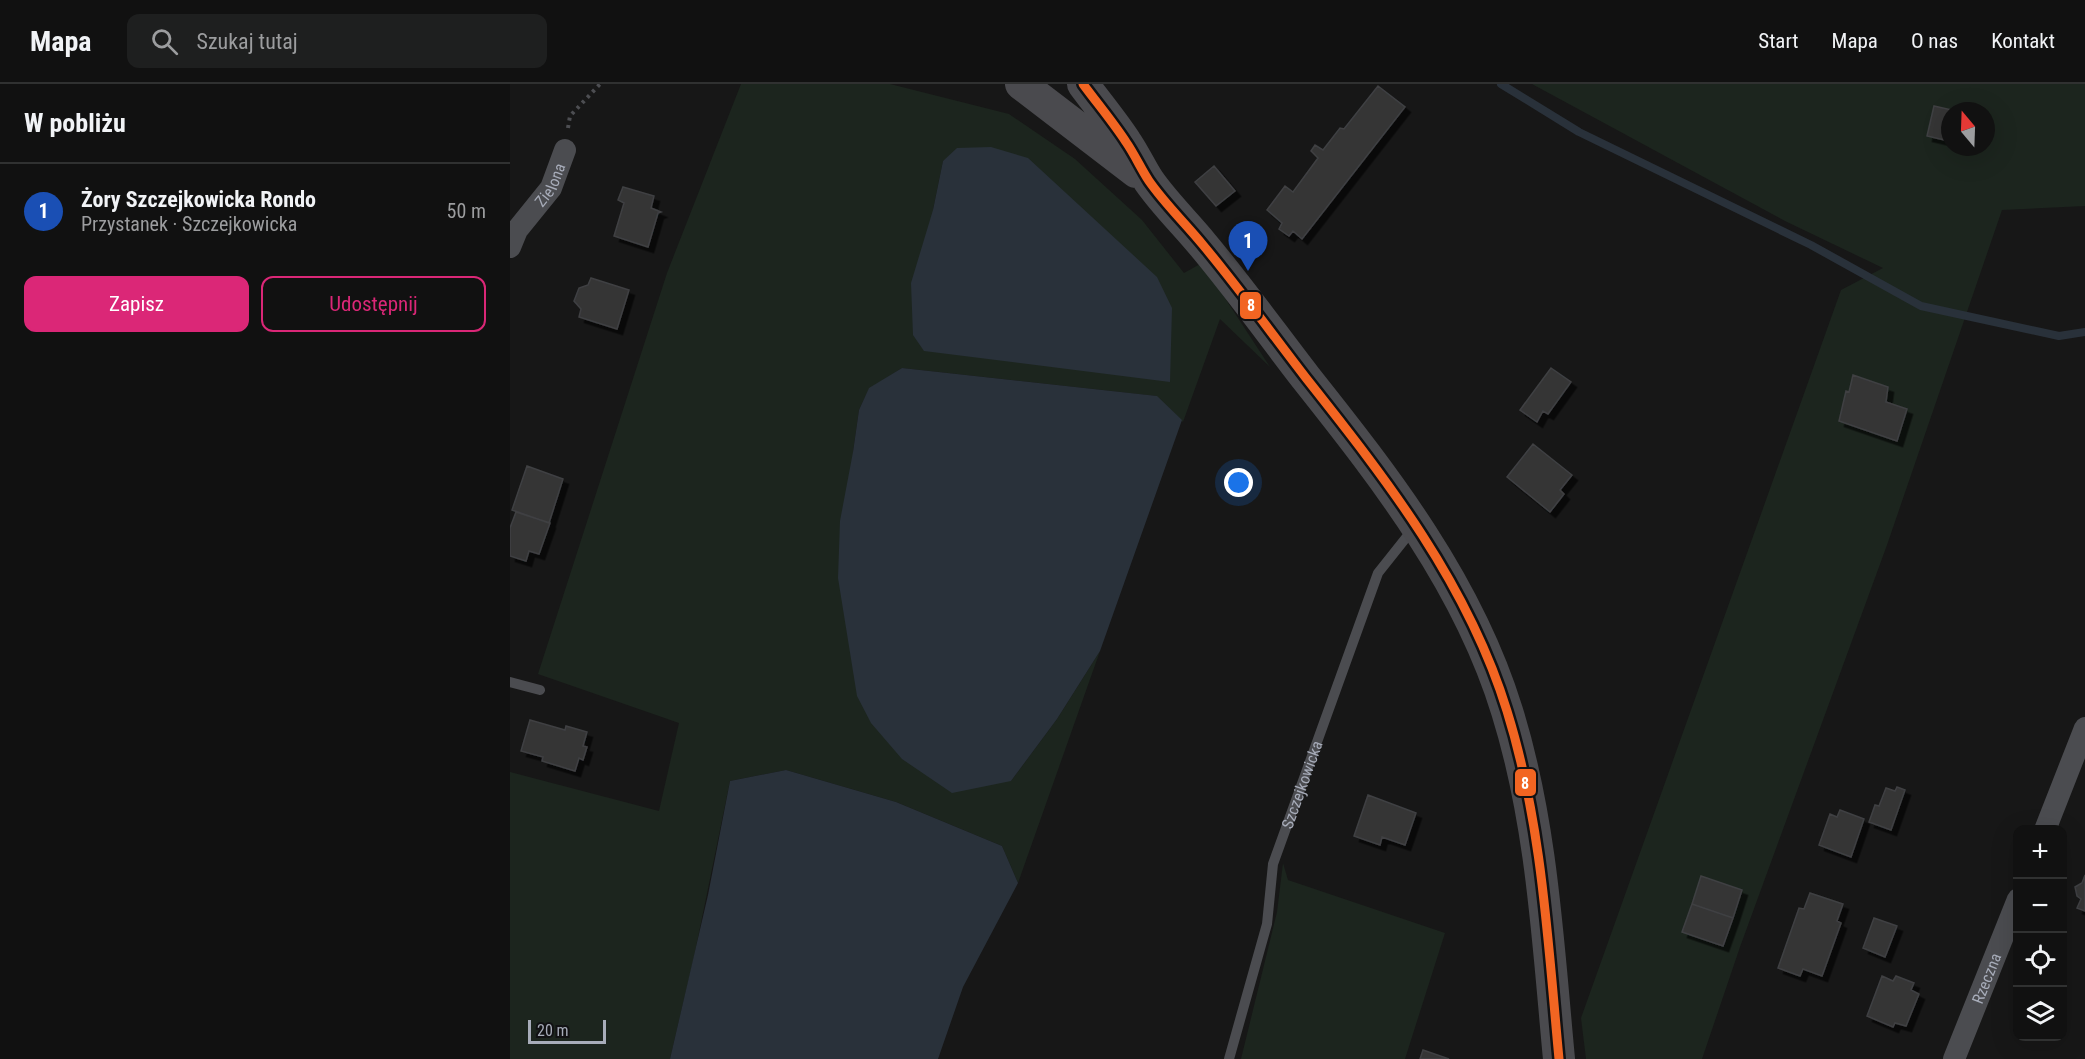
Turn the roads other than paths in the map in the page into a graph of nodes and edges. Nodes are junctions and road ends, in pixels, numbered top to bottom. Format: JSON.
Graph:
{"nodes":[{"id":1,"x":1022,"y":84,"type":"edge"},
{"id":2,"x":1083,"y":84,"type":"edge"},
{"id":3,"x":565,"y":150,"type":"road end"},
{"id":4,"x":1149,"y":181,"type":"junction"},
{"id":5,"x":510,"y":247,"type":"edge"},
{"id":6,"x":1416,"y":525,"type":"junction"},
{"id":7,"x":510,"y":682,"type":"edge"},
{"id":8,"x":540,"y":690,"type":"dead end"},
{"id":9,"x":2085,"y":728,"type":"edge"},
{"id":10,"x":2047,"y":825,"type":"edge"},
{"id":11,"x":2013,"y":912,"type":"edge"},
{"id":12,"x":1229,"y":1059,"type":"edge"},
{"id":13,"x":1559,"y":1059,"type":"edge"},
{"id":14,"x":1954,"y":1059,"type":"edge"}],
"edges":[{"from":1,"to":4,"type":"street"},
{"from":2,"to":4,"type":"street"},
{"from":3,"to":5,"type":"street","name":"Zielona"},
{"from":4,"to":6,"type":"street"},
{"from":6,"to":12,"type":"lane","name":"Szczejkowicka"},
{"from":6,"to":13,"type":"street"},
{"from":7,"to":8,"type":"lane"},
{"from":9,"to":10,"type":"street"},
{"from":11,"to":14,"type":"street","name":"Rzeczna"}]}
